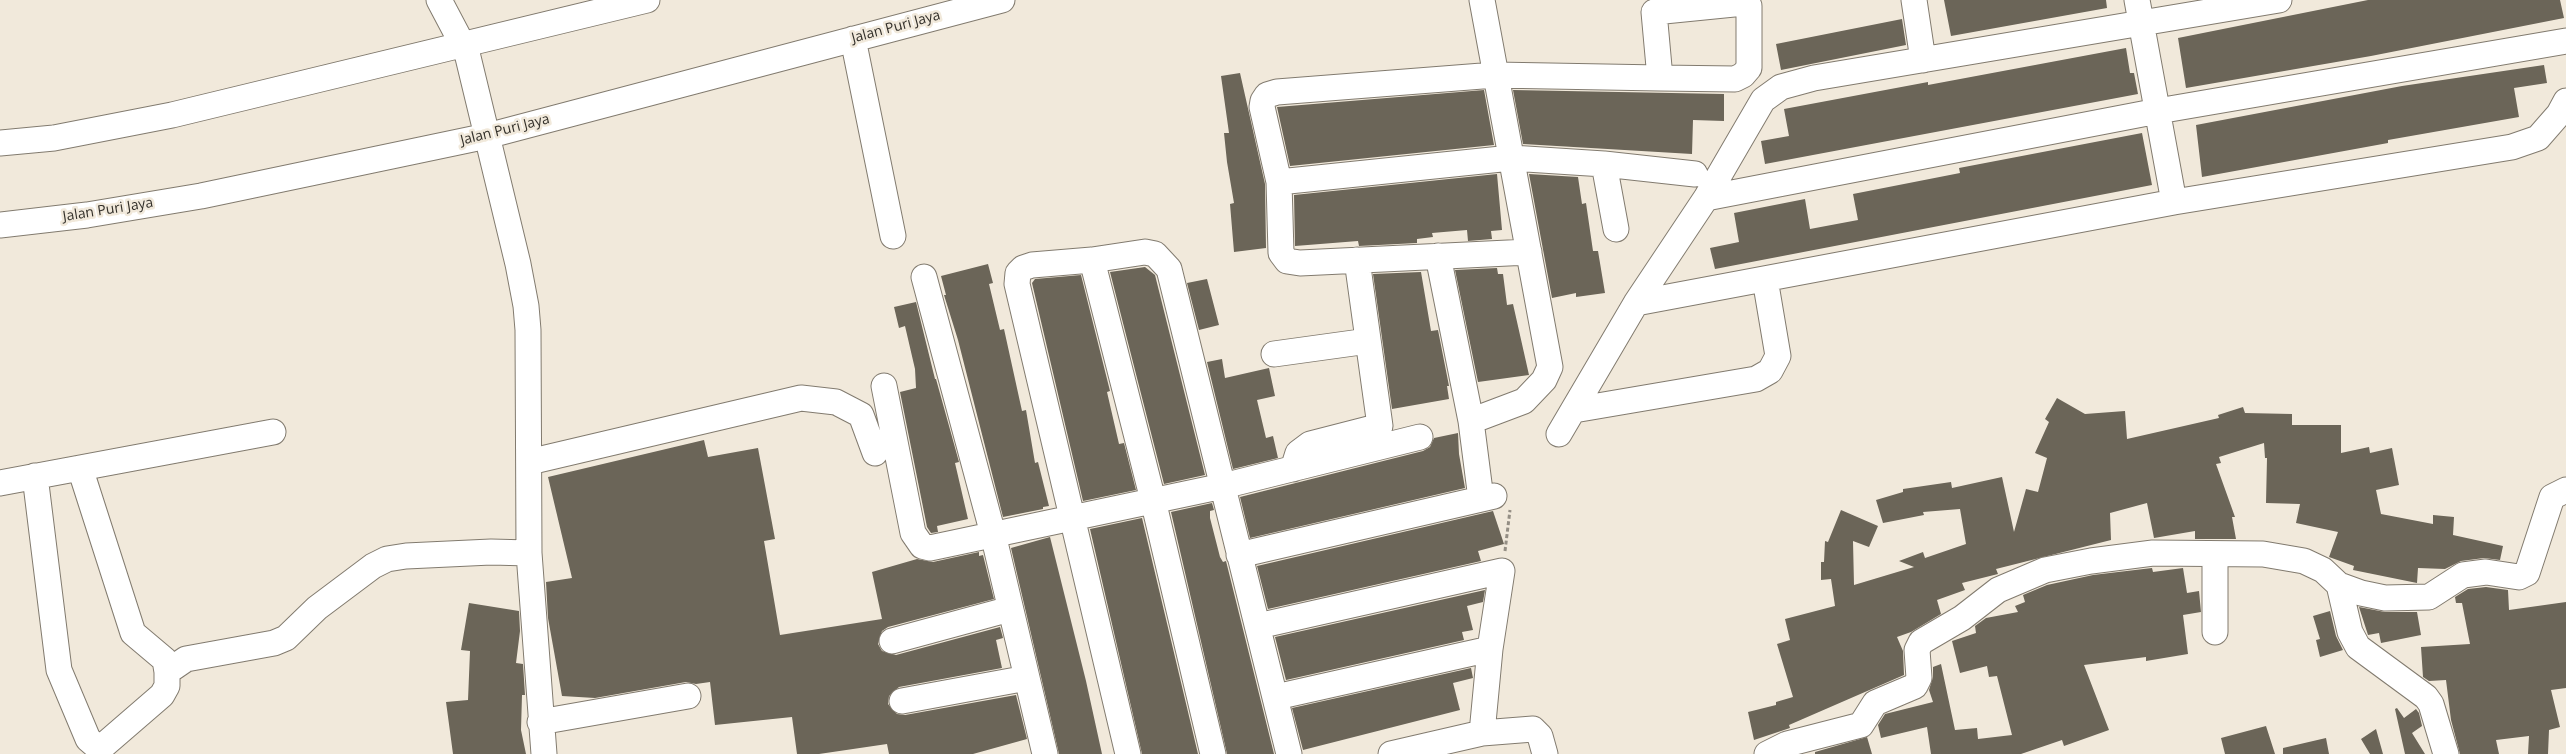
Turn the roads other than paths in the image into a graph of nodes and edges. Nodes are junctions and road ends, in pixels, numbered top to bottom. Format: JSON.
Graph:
{"nodes":[{"id":1,"x":439,"y":0,"type":"edge"},
{"id":2,"x":647,"y":0,"type":"edge"},
{"id":3,"x":1002,"y":0,"type":"edge"},
{"id":4,"x":1482,"y":0,"type":"edge"},
{"id":5,"x":1914,"y":0,"type":"edge"},
{"id":6,"x":2137,"y":0,"type":"edge"},
{"id":7,"x":2279,"y":0,"type":"edge"},
{"id":8,"x":619,"y":3,"type":"edge"},
{"id":9,"x":2142,"y":25,"type":"junction"},
{"id":10,"x":852,"y":39,"type":"junction"},
{"id":11,"x":2566,"y":41,"type":"edge"},
{"id":12,"x":465,"y":48,"type":"junction"},
{"id":13,"x":1923,"y":60,"type":"junction"},
{"id":14,"x":1495,"y":75,"type":"junction"},
{"id":15,"x":1660,"y":78,"type":"junction"},
{"id":16,"x":2566,"y":101,"type":"edge"},
{"id":17,"x":2158,"y":111,"type":"junction"},
{"id":18,"x":484,"y":126,"type":"junction"},
{"id":19,"x":0,"y":143,"type":"edge"},
{"id":20,"x":1511,"y":158,"type":"junction"},
{"id":21,"x":1604,"y":164,"type":"junction"},
{"id":22,"x":1695,"y":174,"type":"dead end"},
{"id":23,"x":1279,"y":182,"type":"junction"},
{"id":24,"x":1706,"y":198,"type":"junction"},
{"id":25,"x":2174,"y":202,"type":"junction"},
{"id":26,"x":0,"y":224,"type":"edge"},
{"id":27,"x":1616,"y":229,"type":"dead end"},
{"id":28,"x":893,"y":236,"type":"dead end"},
{"id":29,"x":1529,"y":252,"type":"junction"},
{"id":30,"x":1438,"y":256,"type":"junction"},
{"id":31,"x":1092,"y":260,"type":"junction"},
{"id":32,"x":1357,"y":260,"type":"junction"},
{"id":33,"x":924,"y":277,"type":"dead end"},
{"id":34,"x":1765,"y":279,"type":"junction"},
{"id":35,"x":1636,"y":303,"type":"junction"},
{"id":36,"x":1368,"y":341,"type":"junction"},
{"id":37,"x":1274,"y":354,"type":"dead end"},
{"id":38,"x":884,"y":386,"type":"dead end"},
{"id":39,"x":1574,"y":410,"type":"junction"},
{"id":40,"x":1470,"y":422,"type":"junction"},
{"id":41,"x":273,"y":432,"type":"dead end"},
{"id":42,"x":1559,"y":434,"type":"dead end"},
{"id":43,"x":1420,"y":437,"type":"dead end"},
{"id":44,"x":875,"y":453,"type":"dead end"},
{"id":45,"x":530,"y":462,"type":"junction"},
{"id":46,"x":80,"y":468,"type":"junction"},
{"id":47,"x":1293,"y":468,"type":"junction"},
{"id":48,"x":35,"y":476,"type":"junction"},
{"id":49,"x":0,"y":483,"type":"edge"},
{"id":50,"x":1223,"y":486,"type":"junction"},
{"id":51,"x":2566,"y":490,"type":"edge"},
{"id":52,"x":1153,"y":500,"type":"junction"},
{"id":53,"x":1073,"y":518,"type":"junction"},
{"id":54,"x":993,"y":534,"type":"junction"},
{"id":55,"x":529,"y":553,"type":"junction"},
{"id":56,"x":2215,"y":554,"type":"junction"},
{"id":57,"x":1239,"y":555,"type":"junction"},
{"id":58,"x":2339,"y":585,"type":"junction"},
{"id":59,"x":1010,"y":609,"type":"junction"},
{"id":60,"x":1258,"y":626,"type":"junction"},
{"id":61,"x":2215,"y":632,"type":"dead end"},
{"id":62,"x":892,"y":642,"type":"dead end"},
{"id":63,"x":1490,"y":649,"type":"junction"},
{"id":64,"x":167,"y":672,"type":"junction"},
{"id":65,"x":1027,"y":678,"type":"junction"},
{"id":66,"x":688,"y":696,"type":"dead end"},
{"id":67,"x":1276,"y":698,"type":"junction"},
{"id":68,"x":902,"y":701,"type":"dead end"},
{"id":69,"x":540,"y":722,"type":"junction"},
{"id":70,"x":1482,"y":733,"type":"junction"},
{"id":71,"x":544,"y":754,"type":"edge"},
{"id":72,"x":1045,"y":754,"type":"edge"},
{"id":73,"x":1128,"y":754,"type":"edge"},
{"id":74,"x":1213,"y":754,"type":"edge"},
{"id":75,"x":1289,"y":754,"type":"edge"},
{"id":76,"x":1391,"y":754,"type":"edge"},
{"id":77,"x":1544,"y":754,"type":"edge"},
{"id":78,"x":1767,"y":754,"type":"edge"},
{"id":79,"x":2446,"y":754,"type":"edge"}],
"edges":[{"from":1,"to":12,"type":"street"},
{"from":2,"to":8,"type":"street"},
{"from":3,"to":10,"type":"street","name":"Jalan Puri Jaya"},
{"from":4,"to":14,"type":"street"},
{"from":5,"to":13,"type":"street"},
{"from":6,"to":9,"type":"street"},
{"from":7,"to":9,"type":"street"},
{"from":8,"to":12,"type":"street"},
{"from":9,"to":13,"type":"street"},
{"from":9,"to":17,"type":"street"},
{"from":10,"to":18,"type":"street","name":"Jalan Puri Jaya"},
{"from":10,"to":28,"type":"street"},
{"from":11,"to":17,"type":"street"},
{"from":12,"to":18,"type":"street"},
{"from":12,"to":19,"type":"street"},
{"from":13,"to":24,"type":"street"},
{"from":14,"to":15,"type":"street"},
{"from":14,"to":20,"type":"street"},
{"from":14,"to":23,"type":"street"},
{"from":15,"to":15,"type":"street"},
{"from":16,"to":25,"type":"street"},
{"from":17,"to":24,"type":"street"},
{"from":17,"to":25,"type":"street"},
{"from":18,"to":26,"type":"street","name":"Jalan Puri Jaya"},
{"from":18,"to":45,"type":"street"},
{"from":20,"to":21,"type":"street"},
{"from":20,"to":23,"type":"street"},
{"from":20,"to":29,"type":"street"},
{"from":21,"to":22,"type":"street"},
{"from":21,"to":27,"type":"street"},
{"from":23,"to":32,"type":"street"},
{"from":24,"to":35,"type":"street"},
{"from":25,"to":34,"type":"street"},
{"from":29,"to":30,"type":"street"},
{"from":29,"to":40,"type":"street"},
{"from":30,"to":32,"type":"street"},
{"from":30,"to":40,"type":"street"},
{"from":31,"to":50,"type":"street"},
{"from":31,"to":52,"type":"street"},
{"from":31,"to":53,"type":"street"},
{"from":32,"to":36,"type":"street"},
{"from":33,"to":54,"type":"street"},
{"from":34,"to":35,"type":"street"},
{"from":34,"to":39,"type":"street"},
{"from":35,"to":39,"type":"street"},
{"from":36,"to":37,"type":"street"},
{"from":36,"to":47,"type":"street"},
{"from":38,"to":54,"type":"street"},
{"from":39,"to":42,"type":"street"},
{"from":40,"to":57,"type":"street"},
{"from":41,"to":46,"type":"street"},
{"from":43,"to":47,"type":"street"},
{"from":44,"to":45,"type":"street"},
{"from":45,"to":55,"type":"street"},
{"from":46,"to":48,"type":"street"},
{"from":46,"to":64,"type":"street"},
{"from":47,"to":50,"type":"street"},
{"from":48,"to":49,"type":"street"},
{"from":48,"to":64,"type":"street"},
{"from":50,"to":52,"type":"street"},
{"from":50,"to":57,"type":"street"},
{"from":51,"to":58,"type":"street"},
{"from":52,"to":53,"type":"street"},
{"from":52,"to":74,"type":"street"},
{"from":53,"to":54,"type":"street"},
{"from":53,"to":73,"type":"street"},
{"from":54,"to":59,"type":"street"},
{"from":55,"to":64,"type":"street"},
{"from":55,"to":69,"type":"street"},
{"from":56,"to":58,"type":"street"},
{"from":56,"to":61,"type":"street"},
{"from":56,"to":78,"type":"street"},
{"from":57,"to":60,"type":"street"},
{"from":58,"to":79,"type":"street"},
{"from":59,"to":62,"type":"street"},
{"from":59,"to":65,"type":"street"},
{"from":60,"to":63,"type":"street"},
{"from":60,"to":67,"type":"street"},
{"from":63,"to":67,"type":"street"},
{"from":63,"to":70,"type":"street"},
{"from":65,"to":68,"type":"street"},
{"from":65,"to":72,"type":"street"},
{"from":66,"to":69,"type":"street"},
{"from":67,"to":75,"type":"street"},
{"from":69,"to":71,"type":"street"},
{"from":70,"to":76,"type":"street"},
{"from":70,"to":77,"type":"street"}]}
